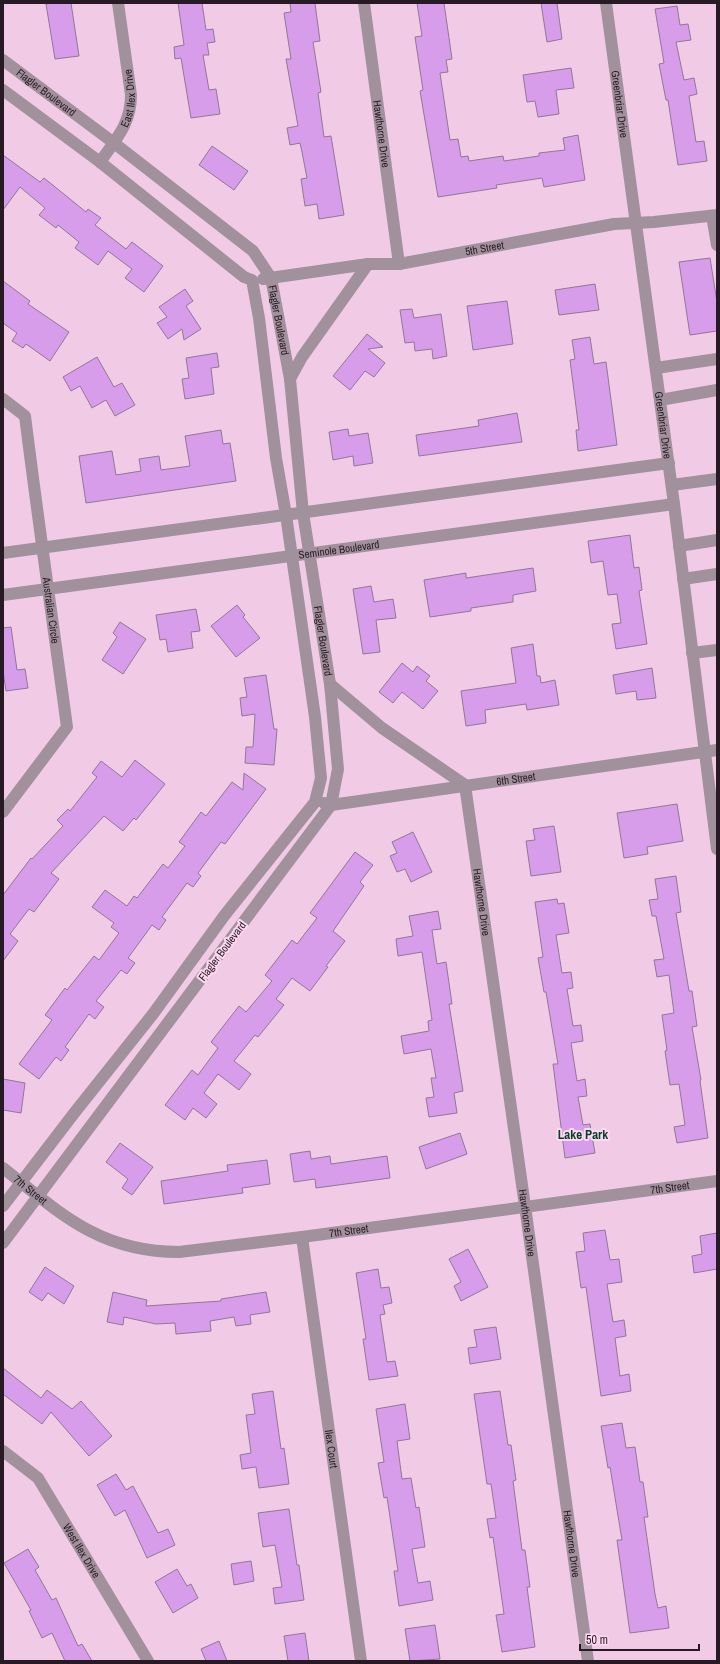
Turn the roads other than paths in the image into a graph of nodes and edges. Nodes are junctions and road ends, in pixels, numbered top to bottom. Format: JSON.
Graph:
{"nodes":[{"id":1,"x":118,"y":3,"type":"edge"},
{"id":2,"x":364,"y":3,"type":"edge"},
{"id":3,"x":606,"y":3,"type":"edge"},
{"id":4,"x":3,"y":60,"type":"edge"},
{"id":5,"x":3,"y":90,"type":"edge"},
{"id":6,"x":114,"y":143,"type":"junction"},
{"id":7,"x":100,"y":162,"type":"junction"},
{"id":8,"x":715,"y":215,"type":"edge"},
{"id":9,"x":636,"y":224,"type":"junction"},
{"id":10,"x":717,"y":245,"type":"edge"},
{"id":11,"x":368,"y":264,"type":"junction"},
{"id":12,"x":399,"y":264,"type":"junction"},
{"id":13,"x":271,"y":278,"type":"junction"},
{"id":14,"x":252,"y":280,"type":"junction"},
{"id":15,"x":717,"y":359,"type":"edge"},
{"id":16,"x":656,"y":368,"type":"junction"},
{"id":17,"x":290,"y":379,"type":"junction"},
{"id":18,"x":717,"y":390,"type":"edge"},
{"id":19,"x":3,"y":399,"type":"edge"},
{"id":20,"x":660,"y":400,"type":"junction"},
{"id":21,"x":668,"y":463,"type":"junction"},
{"id":22,"x":717,"y":479,"type":"edge"},
{"id":23,"x":672,"y":485,"type":"junction"},
{"id":24,"x":674,"y":504,"type":"junction"},
{"id":25,"x":303,"y":513,"type":"junction"},
{"id":26,"x":286,"y":515,"type":"junction"},
{"id":27,"x":717,"y":540,"type":"edge"},
{"id":28,"x":679,"y":546,"type":"junction"},
{"id":29,"x":41,"y":548,"type":"junction"},
{"id":30,"x":3,"y":554,"type":"edge"},
{"id":31,"x":309,"y":554,"type":"junction"},
{"id":32,"x":292,"y":556,"type":"junction"},
{"id":33,"x":717,"y":574,"type":"edge"},
{"id":34,"x":683,"y":579,"type":"junction"},
{"id":35,"x":48,"y":589,"type":"junction"},
{"id":36,"x":3,"y":595,"type":"edge"},
{"id":37,"x":717,"y":650,"type":"edge"},
{"id":38,"x":692,"y":654,"type":"junction"},
{"id":39,"x":330,"y":684,"type":"junction"},
{"id":40,"x":717,"y":750,"type":"edge"},
{"id":41,"x":704,"y":752,"type":"junction"},
{"id":42,"x":465,"y":785,"type":"junction"},
{"id":43,"x":315,"y":802,"type":"junction"},
{"id":44,"x":331,"y":805,"type":"junction"},
{"id":45,"x":3,"y":812,"type":"edge"},
{"id":46,"x":717,"y":848,"type":"edge"},
{"id":47,"x":3,"y":1168,"type":"edge"},
{"id":48,"x":717,"y":1181,"type":"edge"},
{"id":49,"x":22,"y":1183,"type":"junction"},
{"id":50,"x":38,"y":1196,"type":"junction"},
{"id":51,"x":3,"y":1206,"type":"edge"},
{"id":52,"x":525,"y":1206,"type":"junction"},
{"id":53,"x":302,"y":1237,"type":"junction"},
{"id":54,"x":3,"y":1243,"type":"edge"},
{"id":55,"x":3,"y":1451,"type":"edge"},
{"id":56,"x":148,"y":1661,"type":"edge"},
{"id":57,"x":361,"y":1661,"type":"edge"},
{"id":58,"x":588,"y":1661,"type":"edge"}],
"edges":[{"from":1,"to":6,"type":"street","name":"East Ilex Drive"},
{"from":2,"to":12,"type":"street","name":"Hawthorne Drive"},
{"from":3,"to":9,"type":"street","name":"Greenbriar Drive"},
{"from":4,"to":6,"type":"street","name":"Flagler Boulevard"},
{"from":5,"to":7,"type":"street","name":"Flagler Boulevard"},
{"from":6,"to":7,"type":"street","name":"East Ilex Drive"},
{"from":6,"to":13,"type":"street","name":"Flagler Boulevard"},
{"from":7,"to":14,"type":"street","name":"Flagler Boulevard"},
{"from":8,"to":9,"type":"street","name":"5th Street"},
{"from":8,"to":10,"type":"street"},
{"from":9,"to":12,"type":"street","name":"5th Street"},
{"from":9,"to":16,"type":"street","name":"Greenbriar Drive"},
{"from":11,"to":12,"type":"street","name":"5th Street"},
{"from":11,"to":13,"type":"street","name":"5th Street"},
{"from":11,"to":17,"type":"street"},
{"from":13,"to":14,"type":"street","name":"5th Street"},
{"from":13,"to":17,"type":"street","name":"Flagler Boulevard"},
{"from":14,"to":26,"type":"street","name":"Flagler Boulevard"},
{"from":15,"to":16,"type":"street"},
{"from":16,"to":20,"type":"street","name":"Greenbriar Drive"},
{"from":17,"to":25,"type":"street","name":"Flagler Boulevard"},
{"from":18,"to":20,"type":"street"},
{"from":19,"to":29,"type":"street","name":"Australian Circle"},
{"from":20,"to":21,"type":"street","name":"Greenbriar Drive"},
{"from":21,"to":23,"type":"street","name":"Greenbriar Drive"},
{"from":21,"to":25,"type":"street"},
{"from":22,"to":23,"type":"street"},
{"from":23,"to":24,"type":"street","name":"Greenbriar Drive"},
{"from":24,"to":28,"type":"street","name":"Greenbriar Drive"},
{"from":24,"to":31,"type":"street","name":"Seminole Boulevard"},
{"from":25,"to":26,"type":"street"},
{"from":25,"to":31,"type":"street","name":"Flagler Boulevard"},
{"from":26,"to":29,"type":"street"},
{"from":26,"to":32,"type":"street","name":"Flagler Boulevard"},
{"from":27,"to":28,"type":"street"},
{"from":28,"to":34,"type":"street","name":"Greenbriar Drive"},
{"from":29,"to":30,"type":"street"},
{"from":29,"to":35,"type":"street","name":"Australian Circle"},
{"from":31,"to":32,"type":"street","name":"Seminole Boulevard"},
{"from":31,"to":39,"type":"street","name":"Flagler Boulevard"},
{"from":32,"to":35,"type":"street","name":"Seminole Boulevard"},
{"from":32,"to":43,"type":"street","name":"Flagler Boulevard"},
{"from":33,"to":34,"type":"street"},
{"from":34,"to":38,"type":"street","name":"Greenbriar Drive"},
{"from":35,"to":36,"type":"street","name":"Seminole Boulevard"},
{"from":35,"to":45,"type":"street","name":"Australian Circle"},
{"from":37,"to":38,"type":"street"},
{"from":38,"to":41,"type":"street","name":"Greenbriar Drive"},
{"from":39,"to":42,"type":"street"},
{"from":39,"to":44,"type":"street","name":"Flagler Boulevard"},
{"from":40,"to":41,"type":"street","name":"6th Street"},
{"from":41,"to":42,"type":"street","name":"6th Street"},
{"from":41,"to":46,"type":"street","name":"Greenbriar Drive"},
{"from":42,"to":44,"type":"street","name":"6th Street"},
{"from":42,"to":52,"type":"street","name":"Hawthorne Drive"},
{"from":43,"to":44,"type":"street","name":"6th Street"},
{"from":43,"to":49,"type":"street","name":"Flagler Boulevard"},
{"from":44,"to":50,"type":"street","name":"Flagler Boulevard"},
{"from":47,"to":49,"type":"street","name":"7th Street"},
{"from":48,"to":52,"type":"street","name":"7th Street"},
{"from":49,"to":50,"type":"street","name":"7th Street"},
{"from":49,"to":51,"type":"street","name":"Flagler Boulevard"},
{"from":50,"to":53,"type":"street","name":"7th Street"},
{"from":50,"to":54,"type":"street","name":"Flagler Boulevard"},
{"from":52,"to":53,"type":"street","name":"7th Street"},
{"from":52,"to":58,"type":"street","name":"Hawthorne Drive"},
{"from":53,"to":57,"type":"street","name":"Ilex Court"},
{"from":55,"to":56,"type":"street","name":"West Ilex Drive"}]}
